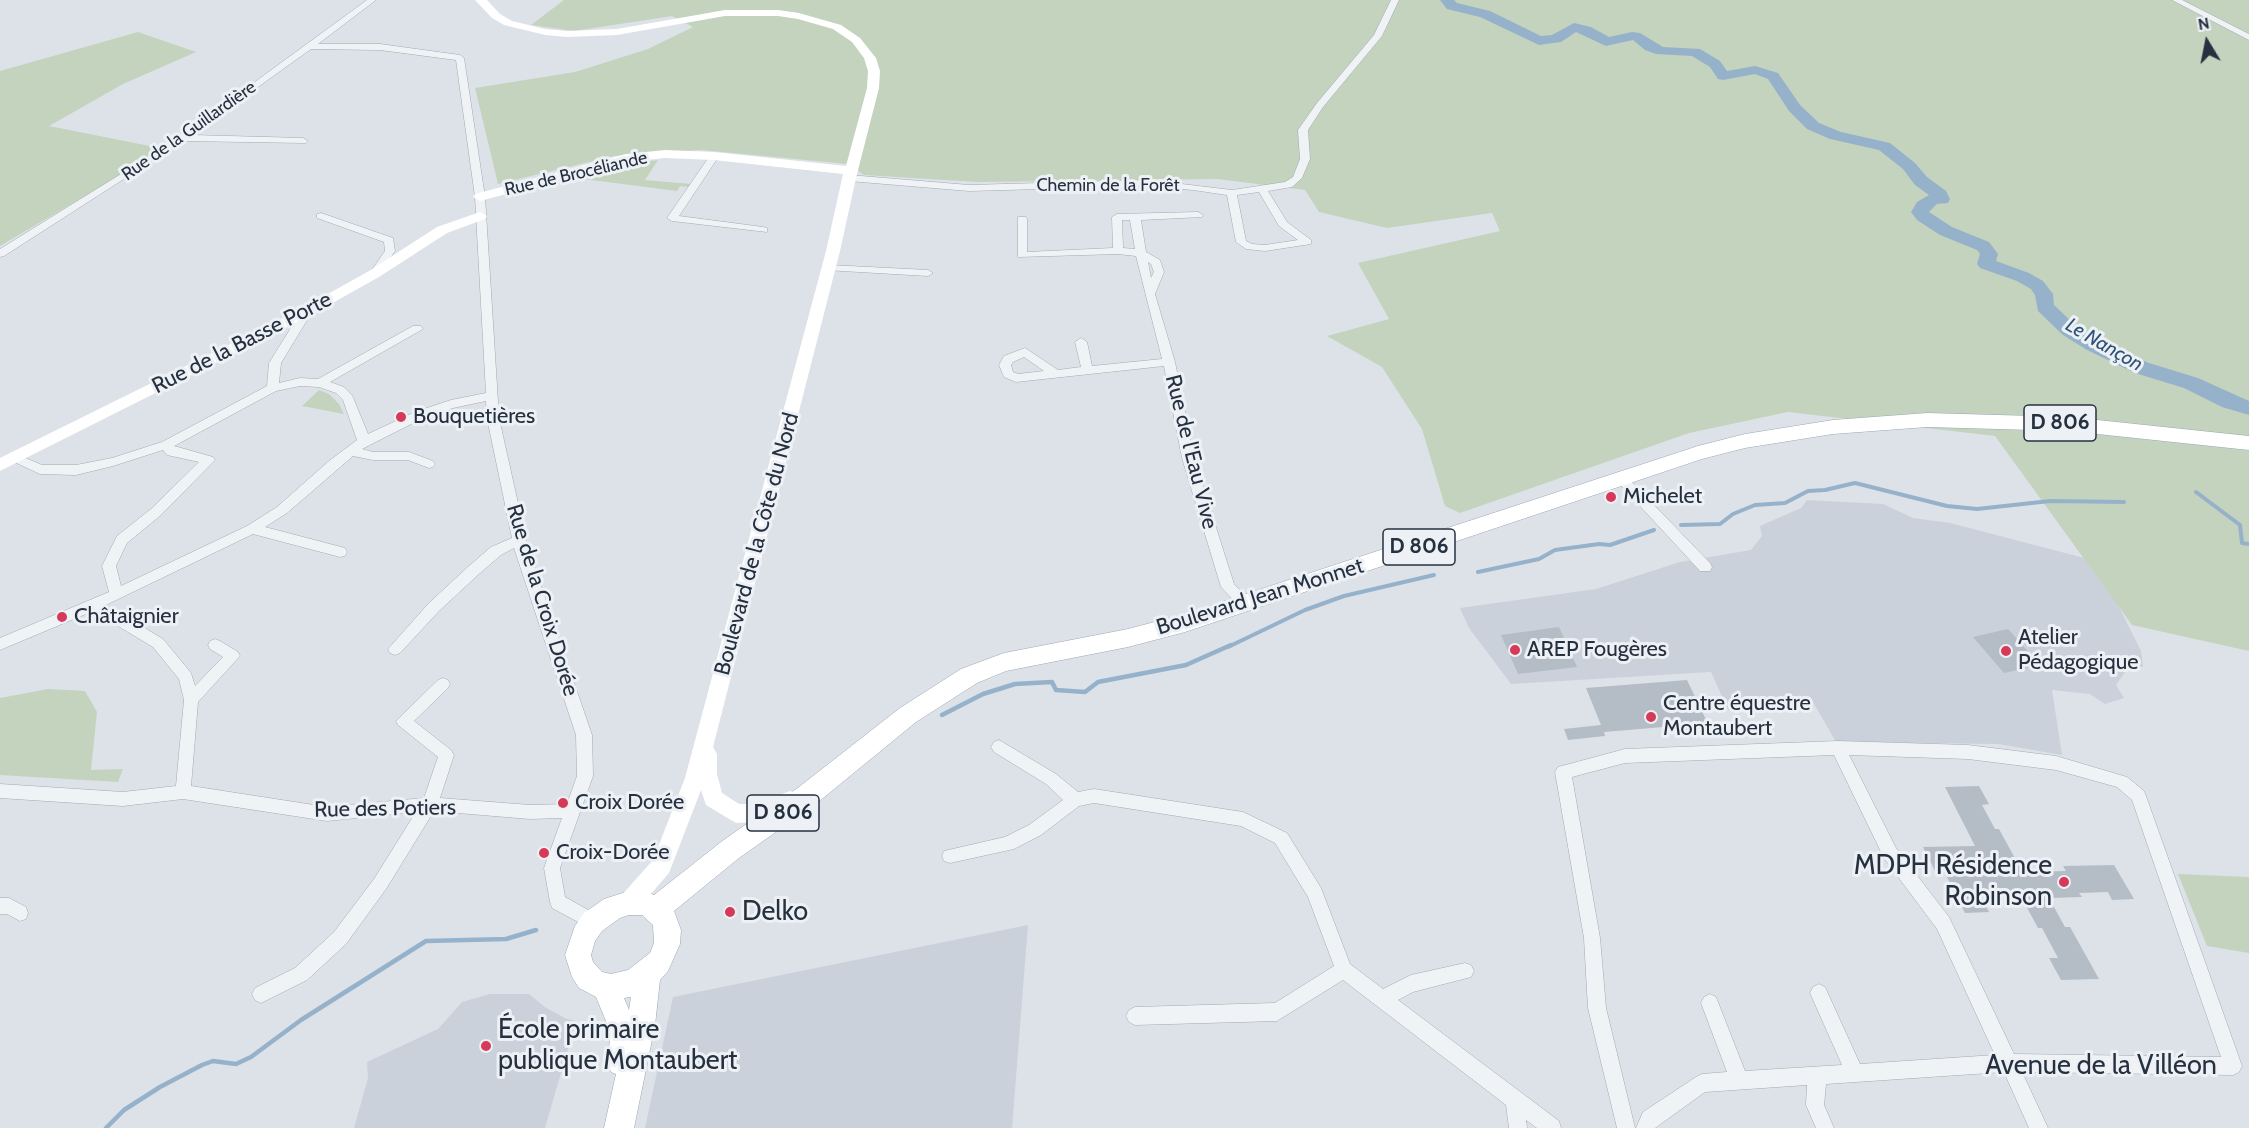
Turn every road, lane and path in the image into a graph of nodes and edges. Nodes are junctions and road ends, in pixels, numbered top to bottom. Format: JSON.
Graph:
{"nodes":[{"id":1,"x":372,"y":0,"type":"edge"},
{"id":2,"x":481,"y":0,"type":"edge"},
{"id":3,"x":1395,"y":0,"type":"edge"},
{"id":4,"x":2176,"y":0,"type":"edge"},
{"id":5,"x":2249,"y":37,"type":"edge"},
{"id":6,"x":308,"y":46,"type":"junction"},
{"id":7,"x":181,"y":138,"type":"junction"},
{"id":8,"x":303,"y":141,"type":"dead end"},
{"id":9,"x":714,"y":156,"type":"junction"},
{"id":10,"x":850,"y":175,"type":"junction"},
{"id":11,"x":1263,"y":190,"type":"junction"},
{"id":12,"x":1232,"y":193,"type":"junction"},
{"id":13,"x":480,"y":197,"type":"junction"},
{"id":14,"x":1198,"y":215,"type":"dead end"},
{"id":15,"x":321,"y":216,"type":"dead end"},
{"id":16,"x":480,"y":216,"type":"junction"},
{"id":17,"x":1135,"y":217,"type":"junction"},
{"id":18,"x":1022,"y":219,"type":"dead end"},
{"id":19,"x":763,"y":230,"type":"dead end"},
{"id":20,"x":1118,"y":251,"type":"junction"},
{"id":21,"x":0,"y":254,"type":"edge"},
{"id":22,"x":1140,"y":254,"type":"junction"},
{"id":23,"x":829,"y":268,"type":"junction"},
{"id":24,"x":928,"y":273,"type":"dead end"},
{"id":25,"x":374,"y":274,"type":"junction"},
{"id":26,"x":306,"y":312,"type":"junction"},
{"id":27,"x":417,"y":329,"type":"dead end"},
{"id":28,"x":266,"y":332,"type":"junction"},
{"id":29,"x":1081,"y":342,"type":"dead end"},
{"id":30,"x":285,"y":344,"type":"junction"},
{"id":31,"x":1169,"y":362,"type":"junction"},
{"id":32,"x":1086,"y":370,"type":"junction"},
{"id":33,"x":1056,"y":374,"type":"dead end"},
{"id":34,"x":320,"y":382,"type":"junction"},
{"id":35,"x":273,"y":388,"type":"junction"},
{"id":36,"x":490,"y":396,"type":"junction"},
{"id":37,"x":364,"y":441,"type":"junction"},
{"id":38,"x":2249,"y":443,"type":"edge"},
{"id":39,"x":166,"y":445,"type":"junction"},
{"id":40,"x":351,"y":451,"type":"junction"},
{"id":41,"x":16,"y":458,"type":"junction"},
{"id":42,"x":429,"y":464,"type":"dead end"},
{"id":43,"x":0,"y":465,"type":"edge"},
{"id":44,"x":1621,"y":478,"type":"junction"},
{"id":45,"x":252,"y":529,"type":"junction"},
{"id":46,"x":520,"y":540,"type":"junction"},
{"id":47,"x":340,"y":552,"type":"dead end"},
{"id":48,"x":1705,"y":567,"type":"dead end"},
{"id":49,"x":116,"y":594,"type":"junction"},
{"id":50,"x":1246,"y":604,"type":"junction"},
{"id":51,"x":94,"y":605,"type":"junction"},
{"id":52,"x":0,"y":644,"type":"edge"},
{"id":53,"x":214,"y":645,"type":"dead end"},
{"id":54,"x":395,"y":649,"type":"dead end"},
{"id":55,"x":443,"y":684,"type":"dead end"},
{"id":56,"x":191,"y":700,"type":"junction"},
{"id":57,"x":908,"y":715,"type":"junction"},
{"id":58,"x":708,"y":732,"type":"junction"},
{"id":59,"x":999,"y":747,"type":"dead end"},
{"id":60,"x":1838,"y":748,"type":"junction"},
{"id":61,"x":0,"y":790,"type":"edge"},
{"id":62,"x":183,"y":792,"type":"junction"},
{"id":63,"x":1075,"y":800,"type":"junction"},
{"id":64,"x":430,"y":804,"type":"junction"},
{"id":65,"x":573,"y":811,"type":"junction"},
{"id":66,"x":950,"y":856,"type":"dead end"},
{"id":67,"x":629,"y":903,"type":"junction"},
{"id":68,"x":0,"y":906,"type":"edge"},
{"id":69,"x":656,"y":909,"type":"junction"},
{"id":70,"x":20,"y":914,"type":"dead end"},
{"id":71,"x":593,"y":922,"type":"junction"},
{"id":72,"x":1344,"y":970,"type":"junction"},
{"id":73,"x":1465,"y":971,"type":"dead end"},
{"id":74,"x":646,"y":974,"type":"junction"},
{"id":75,"x":605,"y":985,"type":"junction"},
{"id":76,"x":261,"y":993,"type":"dead end"},
{"id":77,"x":1819,"y":993,"type":"dead end"},
{"id":78,"x":1381,"y":999,"type":"junction"},
{"id":79,"x":1710,"y":1003,"type":"dead end"},
{"id":80,"x":1135,"y":1016,"type":"dead end"},
{"id":81,"x":2009,"y":1063,"type":"junction"},
{"id":82,"x":1854,"y":1072,"type":"junction"},
{"id":83,"x":1816,"y":1075,"type":"junction"},
{"id":84,"x":1739,"y":1080,"type":"junction"},
{"id":85,"x":1515,"y":1100,"type":"junction"},
{"id":86,"x":606,"y":1128,"type":"edge"},
{"id":87,"x":619,"y":1128,"type":"edge"},
{"id":88,"x":1518,"y":1128,"type":"edge"},
{"id":89,"x":1552,"y":1128,"type":"edge"},
{"id":90,"x":1626,"y":1128,"type":"edge"},
{"id":91,"x":1645,"y":1128,"type":"edge"},
{"id":92,"x":1825,"y":1128,"type":"edge"},
{"id":93,"x":2039,"y":1128,"type":"edge"}],
"edges":[{"from":1,"to":6,"type":"street","name":"Rue de la Guillardière"},
{"from":2,"to":10,"type":"main road","name":"Boulevard de la Côte du Nord"},
{"from":3,"to":11,"type":"street","name":"Chemin de la Forêt"},
{"from":4,"to":5,"type":"street"},
{"from":6,"to":7,"type":"street","name":"Rue de la Guillardière"},
{"from":6,"to":13,"type":"street","name":"Rue de la Croix Dorée"},
{"from":7,"to":8,"type":"street"},
{"from":7,"to":21,"type":"street","name":"Rue de la Guillardière"},
{"from":9,"to":10,"type":"main road","name":"Rue de Brocéliande"},
{"from":9,"to":13,"type":"main road","name":"Rue de Brocéliande"},
{"from":9,"to":19,"type":"street"},
{"from":10,"to":12,"type":"street","name":"Chemin de la Forêt"},
{"from":10,"to":23,"type":"main road","name":"Boulevard de la Côte du Nord"},
{"from":11,"to":12,"type":"street","name":"Chemin de la Forêt"},
{"from":11,"to":12,"type":"street"},
{"from":13,"to":16,"type":"street","name":"Rue de la Croix Dorée"},
{"from":14,"to":17,"type":"street"},
{"from":15,"to":25,"type":"street"},
{"from":16,"to":25,"type":"main road","name":"Rue de la Basse Porte"},
{"from":16,"to":36,"type":"street","name":"Rue de la Croix Dorée"},
{"from":17,"to":20,"type":"street"},
{"from":17,"to":22,"type":"street","name":"Rue de l'Eau Vive"},
{"from":18,"to":20,"type":"street"},
{"from":20,"to":22,"type":"street"},
{"from":22,"to":31,"type":"street","name":"Rue de l'Eau Vive"},
{"from":23,"to":24,"type":"street"},
{"from":23,"to":58,"type":"main road","name":"Boulevard de la Côte du Nord"},
{"from":25,"to":26,"type":"main road","name":"Rue de la Basse Porte"},
{"from":26,"to":28,"type":"main road","name":"Rue de la Basse Porte"},
{"from":26,"to":30,"type":"street"},
{"from":27,"to":34,"type":"street"},
{"from":28,"to":30,"type":"street"},
{"from":28,"to":41,"type":"main road","name":"Rue de la Basse Porte"},
{"from":29,"to":32,"type":"street"},
{"from":30,"to":35,"type":"street"},
{"from":31,"to":32,"type":"street"},
{"from":31,"to":50,"type":"street","name":"Rue de l'Eau Vive"},
{"from":32,"to":33,"type":"street"},
{"from":34,"to":35,"type":"street"},
{"from":34,"to":37,"type":"street"},
{"from":35,"to":39,"type":"street"},
{"from":36,"to":37,"type":"street"},
{"from":36,"to":46,"type":"street","name":"Rue de la Croix Dorée"},
{"from":37,"to":40,"type":"street"},
{"from":38,"to":44,"type":"main road","name":"Boulevard Jean Monnet","number":"D 806"},
{"from":39,"to":41,"type":"street"},
{"from":39,"to":49,"type":"street"},
{"from":40,"to":42,"type":"street"},
{"from":40,"to":45,"type":"street"},
{"from":41,"to":43,"type":"main road","name":"Rue de la Basse Porte"},
{"from":44,"to":48,"type":"street"},
{"from":44,"to":50,"type":"main road","name":"Boulevard Jean Monnet","number":"D 806"},
{"from":45,"to":47,"type":"street"},
{"from":45,"to":49,"type":"street"},
{"from":46,"to":54,"type":"street"},
{"from":46,"to":65,"type":"street","name":"Rue de la Croix Dorée"},
{"from":49,"to":51,"type":"street"},
{"from":50,"to":57,"type":"main road","name":"Boulevard Jean Monnet","number":"D 806"},
{"from":51,"to":52,"type":"street"},
{"from":51,"to":56,"type":"street"},
{"from":53,"to":56,"type":"street"},
{"from":55,"to":64,"type":"street"},
{"from":56,"to":62,"type":"street"},
{"from":57,"to":58,"type":"main road"},
{"from":57,"to":69,"type":"main road","name":"Boulevard Jean Monnet","number":"D 806"},
{"from":58,"to":67,"type":"main road","name":"Boulevard de la Côte du Nord"},
{"from":59,"to":63,"type":"street"},
{"from":60,"to":81,"type":"street"},
{"from":60,"to":81,"type":"street","name":"Avenue de la Villéon"},
{"from":60,"to":90,"type":"street"},
{"from":61,"to":62,"type":"street","name":"Rue des Potiers"},
{"from":62,"to":64,"type":"street","name":"Rue des Potiers"},
{"from":63,"to":66,"type":"street"},
{"from":63,"to":72,"type":"street"},
{"from":64,"to":65,"type":"street","name":"Rue des Potiers"},
{"from":64,"to":76,"type":"street"},
{"from":65,"to":71,"type":"street","name":"Rue de la Croix Dorée"},
{"from":67,"to":69,"type":"main road"},
{"from":67,"to":71,"type":"main road"},
{"from":68,"to":70,"type":"street"},
{"from":69,"to":74,"type":"main road"},
{"from":71,"to":75,"type":"main road"},
{"from":72,"to":78,"type":"street"},
{"from":72,"to":80,"type":"street"},
{"from":73,"to":78,"type":"street"},
{"from":74,"to":75,"type":"main road"},
{"from":74,"to":87,"type":"main road"},
{"from":75,"to":86,"type":"main road"},
{"from":77,"to":82,"type":"street"},
{"from":78,"to":85,"type":"street"},
{"from":79,"to":84,"type":"street"},
{"from":81,"to":82,"type":"street","name":"Avenue de la Villéon"},
{"from":81,"to":93,"type":"street"},
{"from":82,"to":83,"type":"street","name":"Avenue de la Villéon"},
{"from":83,"to":84,"type":"street","name":"Avenue de la Villéon"},
{"from":83,"to":92,"type":"street"},
{"from":84,"to":91,"type":"street","name":"Avenue de la Villéon"},
{"from":85,"to":88,"type":"street"},
{"from":85,"to":89,"type":"street"}]}
